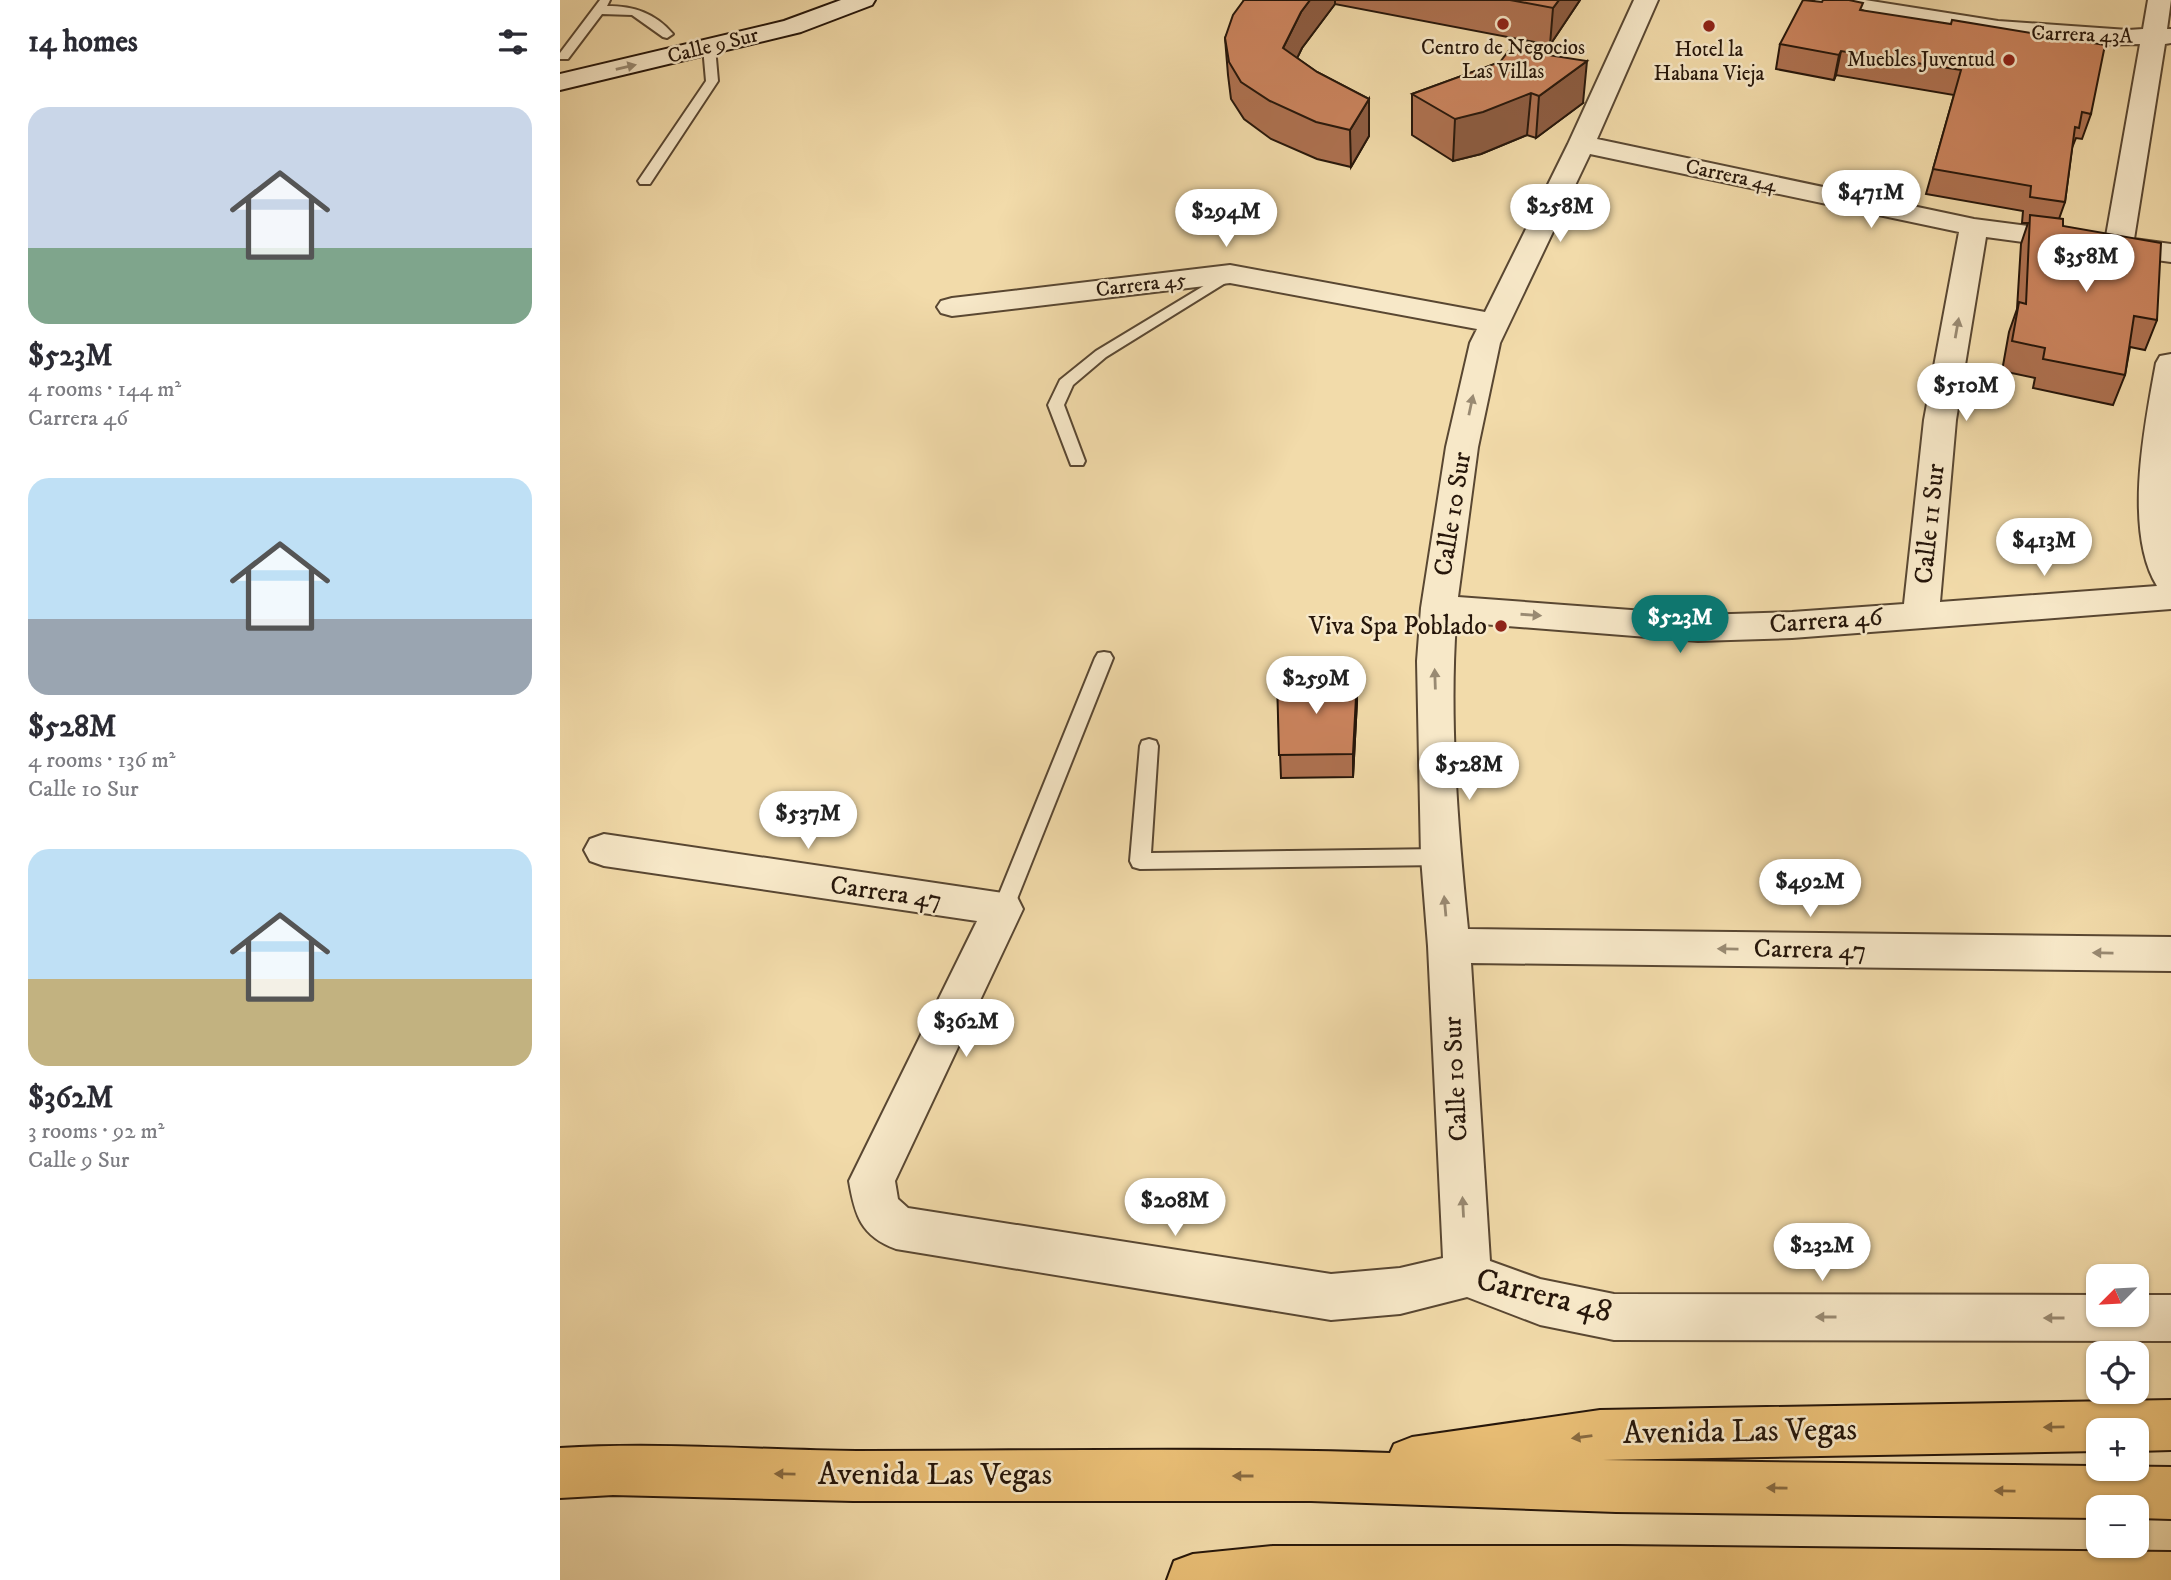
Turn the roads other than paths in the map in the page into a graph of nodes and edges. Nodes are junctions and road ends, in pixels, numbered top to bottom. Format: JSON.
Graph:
{"nodes":[{"id":1,"x":800,"y":0,"type":"edge"},
{"id":2,"x":863,"y":0,"type":"edge"},
{"id":3,"x":1646,"y":0,"type":"edge"},
{"id":4,"x":1827,"y":0,"type":"edge"},
{"id":5,"x":2160,"y":0,"type":"edge"},
{"id":6,"x":602,"y":5,"type":"edge"},
{"id":7,"x":667,"y":34,"type":"junction"},
{"id":8,"x":2162,"y":36,"type":"edge"},
{"id":9,"x":709,"y":47,"type":"junction"},
{"id":10,"x":562,"y":57,"type":"edge"},
{"id":11,"x":560,"y":82,"type":"edge"},
{"id":12,"x":1581,"y":144,"type":"junction"},
{"id":13,"x":645,"y":181,"type":"dead end"},
{"id":14,"x":1975,"y":227,"type":"junction"},
{"id":15,"x":2118,"y":248,"type":"junction"},
{"id":16,"x":2171,"y":253,"type":"edge"},
{"id":17,"x":1230,"y":274,"type":"junction"},
{"id":18,"x":952,"y":307,"type":"dead end"},
{"id":19,"x":1494,"y":323,"type":"junction"},
{"id":20,"x":2171,"y":363,"type":"edge"},
{"id":21,"x":1077,"y":461,"type":"dead end"},
{"id":22,"x":2163,"y":462,"type":"edge"},
{"id":23,"x":2171,"y":581,"type":"edge"},
{"id":24,"x":2171,"y":597,"type":"edge"},
{"id":25,"x":1439,"y":608,"type":"junction"},
{"id":26,"x":1921,"y":614,"type":"junction"},
{"id":27,"x":1104,"y":658,"type":"dead end"},
{"id":28,"x":1149,"y":746,"type":"dead end"},
{"id":29,"x":604,"y":850,"type":"dead end"},
{"id":30,"x":1441,"y":857,"type":"junction"},
{"id":31,"x":1003,"y":909,"type":"junction"},
{"id":32,"x":1449,"y":946,"type":"junction"},
{"id":33,"x":2171,"y":954,"type":"edge"},
{"id":34,"x":1467,"y":1275,"type":"junction"},
{"id":35,"x":2171,"y":1318,"type":"edge"},
{"id":36,"x":2171,"y":1425,"type":"edge"},
{"id":37,"x":560,"y":1473,"type":"edge"},
{"id":38,"x":1311,"y":1476,"type":"junction"},
{"id":39,"x":2171,"y":1493,"type":"edge"},
{"id":40,"x":2171,"y":1578,"type":"edge"},
{"id":41,"x":1193,"y":1580,"type":"edge"}],
"edges":[{"from":1,"to":7,"type":"street"},
{"from":2,"to":9,"type":"street","name":"Calle 9 Sur"},
{"from":3,"to":12,"type":"street","name":"Calle 10 Sur"},
{"from":4,"to":8,"type":"street","name":"Carrera 43A"},
{"from":5,"to":8,"type":"street"},
{"from":6,"to":7,"type":"lane"},
{"from":6,"to":10,"type":"lane"},
{"from":7,"to":10,"type":"street"},
{"from":8,"to":15,"type":"street"},
{"from":11,"to":9,"type":"street","name":"Calle 9 Sur","one_way":true},
{"from":9,"to":13,"type":"lane"},
{"from":12,"to":14,"type":"street","name":"Carrera 44"},
{"from":12,"to":19,"type":"street","name":"Calle 10 Sur"},
{"from":14,"to":15,"type":"street","name":"Carrera 44"},
{"from":26,"to":14,"type":"street","name":"Calle 11 Sur","one_way":true},
{"from":15,"to":16,"type":"street","name":"Carrera 44"},
{"from":17,"to":18,"type":"street","name":"Carrera 45"},
{"from":17,"to":19,"type":"street","name":"Carrera 45"},
{"from":17,"to":21,"type":"lane"},
{"from":25,"to":19,"type":"street","name":"Calle 10 Sur","one_way":true},
{"from":20,"to":22,"type":"street"},
{"from":22,"to":23,"type":"street"},
{"from":24,"to":26,"type":"street","name":"Carrera 46"},
{"from":25,"to":26,"type":"street","name":"Carrera 46","one_way":true},
{"from":30,"to":25,"type":"street","name":"Calle 10 Sur","one_way":true},
{"from":27,"to":31,"type":"lane"},
{"from":28,"to":30,"type":"lane"},
{"from":29,"to":31,"type":"street","name":"Carrera 47"},
{"from":32,"to":30,"type":"street","name":"Calle 10 Sur","one_way":true},
{"from":31,"to":34,"type":"street","name":"Carrera 48"},
{"from":33,"to":32,"type":"street","name":"Carrera 47","one_way":true},
{"from":34,"to":32,"type":"street","name":"Calle 10 Sur","one_way":true},
{"from":35,"to":34,"type":"street","name":"Carrera 48","one_way":true},
{"from":36,"to":38,"type":"main road","name":"Avenida Las Vegas","one_way":true},
{"from":38,"to":37,"type":"main road","name":"Avenida Las Vegas","one_way":true},
{"from":39,"to":38,"type":"main road","name":"Avenida Las Vegas","one_way":true},
{"from":40,"to":41,"type":"main road"}]}
